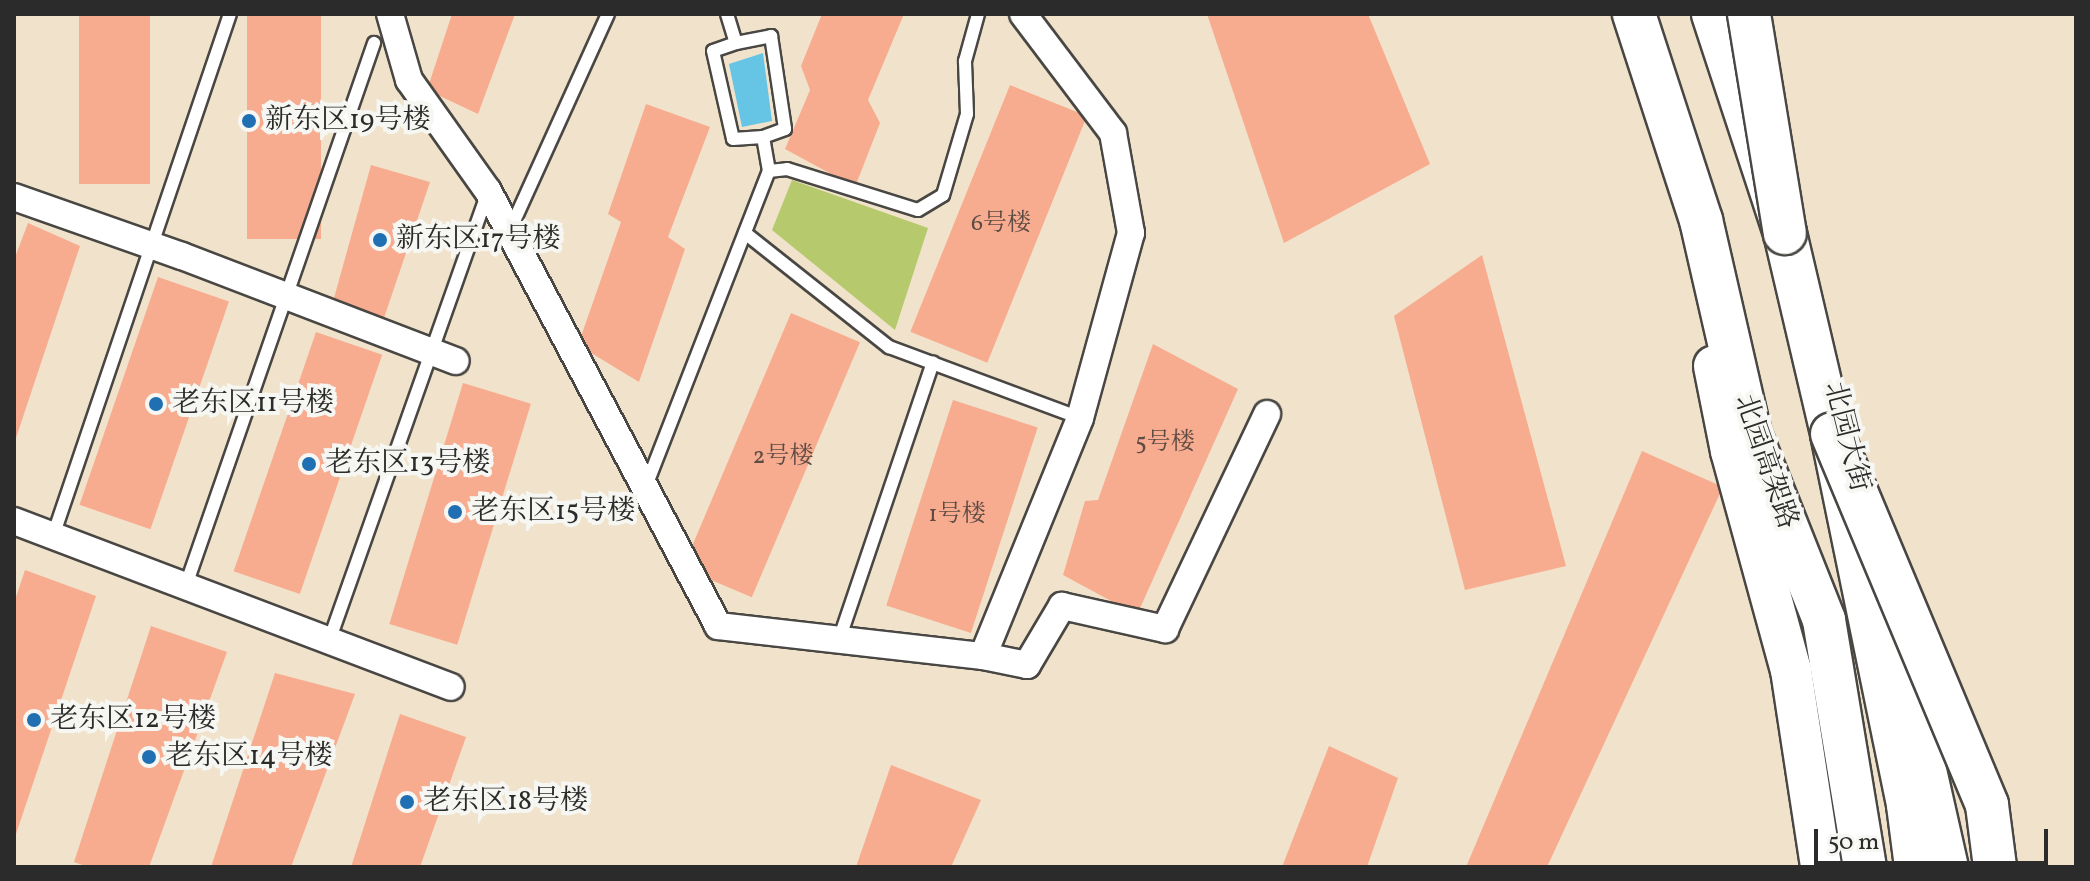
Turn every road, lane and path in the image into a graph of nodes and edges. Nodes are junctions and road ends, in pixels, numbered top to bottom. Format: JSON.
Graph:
{"nodes":[{"id":1,"x":230,"y":14,"type":"edge"},
{"id":2,"x":390,"y":14,"type":"edge"},
{"id":3,"x":608,"y":14,"type":"edge"},
{"id":4,"x":727,"y":14,"type":"edge"},
{"id":5,"x":978,"y":14,"type":"edge"},
{"id":6,"x":1023,"y":14,"type":"edge"},
{"id":7,"x":1612,"y":14,"type":"edge"},
{"id":8,"x":1634,"y":14,"type":"edge"},
{"id":9,"x":1713,"y":14,"type":"edge"},
{"id":10,"x":1721,"y":14,"type":"edge"},
{"id":11,"x":1749,"y":14,"type":"edge"},
{"id":12,"x":374,"y":43,"type":"dead end"},
{"id":13,"x":736,"y":43,"type":"junction"},
{"id":14,"x":763,"y":137,"type":"junction"},
{"id":15,"x":769,"y":171,"type":"junction"},
{"id":16,"x":488,"y":191,"type":"junction"},
{"id":17,"x":14,"y":197,"type":"edge"},
{"id":18,"x":509,"y":232,"type":"junction"},
{"id":19,"x":745,"y":233,"type":"junction"},
{"id":20,"x":1785,"y":233,"type":"junction"},
{"id":21,"x":152,"y":245,"type":"junction"},
{"id":22,"x":287,"y":296,"type":"junction"},
{"id":23,"x":431,"y":351,"type":"junction"},
{"id":24,"x":456,"y":361,"type":"dead end"},
{"id":25,"x":933,"y":363,"type":"junction"},
{"id":26,"x":1267,"y":414,"type":"dead end"},
{"id":27,"x":1080,"y":418,"type":"junction"},
{"id":28,"x":1750,"y":434,"type":"junction"},
{"id":29,"x":1832,"y":434,"type":"junction"},
{"id":30,"x":645,"y":491,"type":"junction"},
{"id":31,"x":14,"y":521,"type":"edge"},
{"id":32,"x":53,"y":536,"type":"junction"},
{"id":33,"x":185,"y":588,"type":"junction"},
{"id":34,"x":839,"y":640,"type":"junction"},
{"id":35,"x":329,"y":641,"type":"junction"},
{"id":36,"x":983,"y":656,"type":"junction"},
{"id":37,"x":450,"y":687,"type":"dead end"},
{"id":38,"x":1821,"y":867,"type":"edge"},
{"id":39,"x":1840,"y":867,"type":"edge"},
{"id":40,"x":1865,"y":867,"type":"edge"},
{"id":41,"x":1916,"y":867,"type":"edge"},
{"id":42,"x":1948,"y":867,"type":"edge"},
{"id":43,"x":1995,"y":867,"type":"edge"}],
"edges":[{"from":1,"to":21,"type":"lane"},
{"from":2,"to":16,"type":"street"},
{"from":3,"to":18,"type":"lane"},
{"from":4,"to":13,"type":"lane"},
{"from":5,"to":15,"type":"lane"},
{"from":6,"to":27,"type":"street"},
{"from":7,"to":38,"type":"main road"},
{"from":8,"to":28,"type":"highway","name":"北园高架路"},
{"from":9,"to":20,"type":"highway","bridge":true},
{"from":10,"to":42,"type":"main road","name":"北园大街"},
{"from":11,"to":20,"type":"highway","bridge":true},
{"from":12,"to":22,"type":"lane"},
{"from":13,"to":14,"type":"lane"},
{"from":13,"to":14,"type":"lane"},
{"from":14,"to":15,"type":"lane"},
{"from":15,"to":19,"type":"lane"},
{"from":16,"to":18,"type":"street"},
{"from":16,"to":23,"type":"lane"},
{"from":17,"to":21,"type":"street"},
{"from":18,"to":30,"type":"street"},
{"from":19,"to":25,"type":"lane"},
{"from":19,"to":30,"type":"lane"},
{"from":20,"to":29,"type":"highway"},
{"from":21,"to":22,"type":"street"},
{"from":21,"to":32,"type":"lane"},
{"from":22,"to":23,"type":"street"},
{"from":22,"to":33,"type":"lane"},
{"from":23,"to":24,"type":"street"},
{"from":23,"to":35,"type":"lane"},
{"from":25,"to":27,"type":"lane"},
{"from":25,"to":34,"type":"lane"},
{"from":26,"to":36,"type":"street"},
{"from":27,"to":36,"type":"street"},
{"from":28,"to":39,"type":"highway"},
{"from":28,"to":40,"type":"highway","name":"北园高架路"},
{"from":29,"to":41,"type":"highway","bridge":true},
{"from":29,"to":43,"type":"highway","bridge":true},
{"from":30,"to":34,"type":"street"},
{"from":31,"to":32,"type":"street"},
{"from":32,"to":33,"type":"street"},
{"from":33,"to":35,"type":"street"},
{"from":34,"to":36,"type":"street"},
{"from":35,"to":37,"type":"street"}]}
